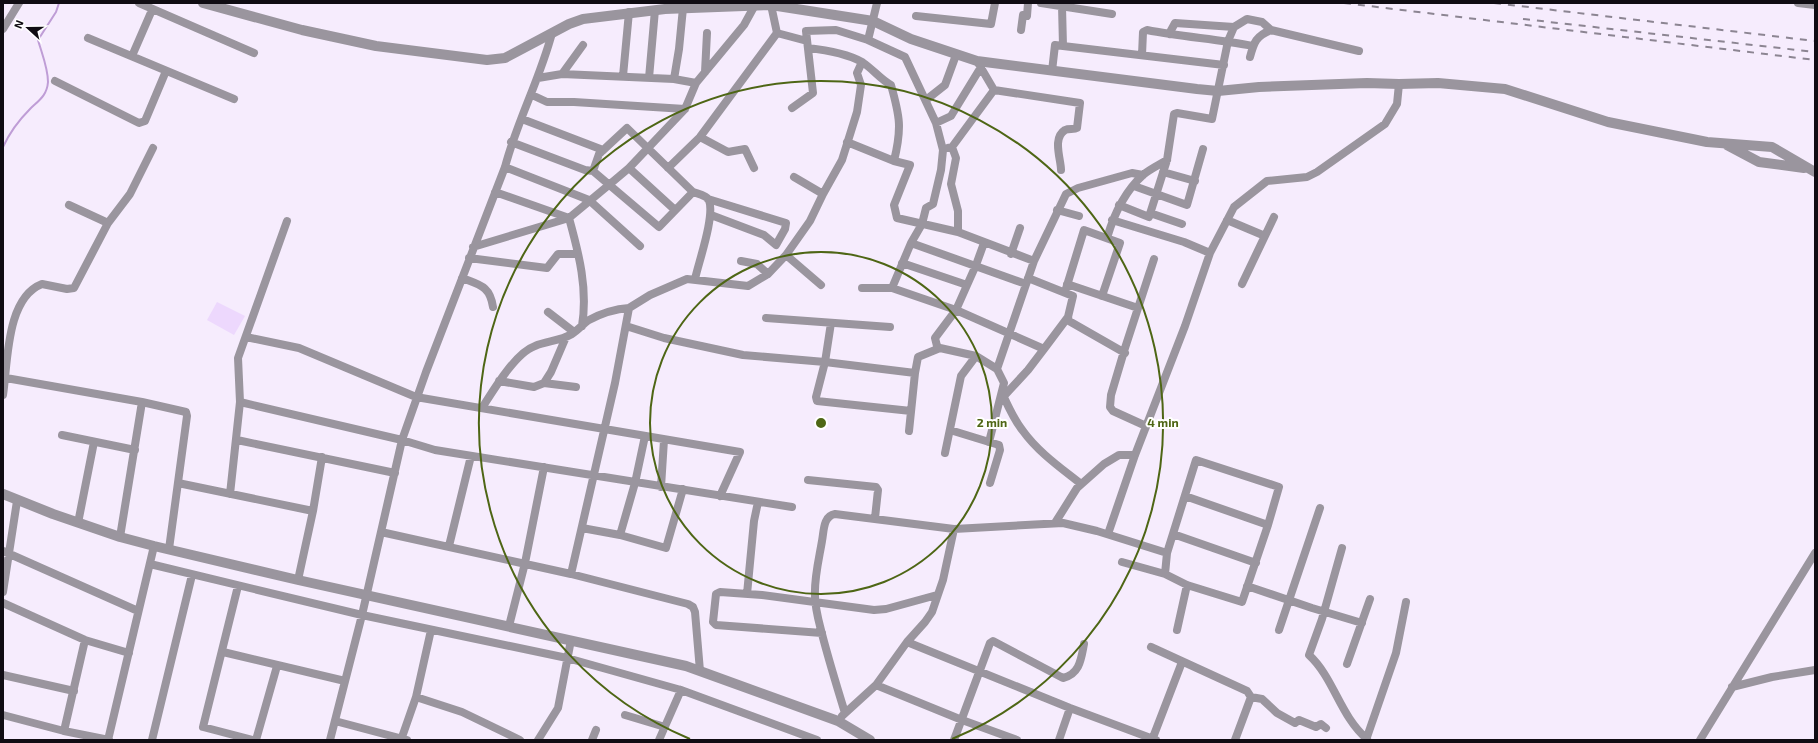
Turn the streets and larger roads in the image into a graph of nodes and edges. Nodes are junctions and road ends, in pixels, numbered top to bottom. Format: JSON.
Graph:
{"nodes":[{"id":1,"x":19,"y":3,"type":"edge"},
{"id":2,"x":139,"y":3,"type":"edge"},
{"id":3,"x":203,"y":3,"type":"edge"},
{"id":4,"x":877,"y":3,"type":"edge"},
{"id":5,"x":995,"y":3,"type":"edge"},
{"id":6,"x":1028,"y":3,"type":"edge"},
{"id":7,"x":1041,"y":3,"type":"edge"},
{"id":8,"x":1798,"y":3,"type":"edge"},
{"id":9,"x":1811,"y":4,"type":"edge"},
{"id":10,"x":755,"y":5,"type":"junction"},
{"id":11,"x":771,"y":5,"type":"junction"},
{"id":12,"x":1062,"y":6,"type":"junction"},
{"id":13,"x":683,"y":8,"type":"junction"},
{"id":14,"x":152,"y":10,"type":"junction"},
{"id":15,"x":655,"y":10,"type":"junction"},
{"id":16,"x":629,"y":12,"type":"junction"},
{"id":17,"x":1112,"y":14,"type":"dead end"},
{"id":18,"x":916,"y":16,"type":"dead end"},
{"id":19,"x":874,"y":21,"type":"junction"},
{"id":20,"x":1234,"y":27,"type":"junction"},
{"id":21,"x":3,"y":30,"type":"edge"},
{"id":22,"x":1021,"y":30,"type":"dead end"},
{"id":23,"x":1271,"y":30,"type":"junction"},
{"id":24,"x":552,"y":33,"type":"junction"},
{"id":25,"x":708,"y":33,"type":"dead end"},
{"id":26,"x":777,"y":33,"type":"junction"},
{"id":27,"x":1168,"y":34,"type":"junction"},
{"id":28,"x":88,"y":38,"type":"dead end"},
{"id":29,"x":868,"y":40,"type":"junction"},
{"id":30,"x":1228,"y":41,"type":"junction"},
{"id":31,"x":583,"y":45,"type":"dead end"},
{"id":32,"x":808,"y":45,"type":"junction"},
{"id":33,"x":1063,"y":46,"type":"junction"},
{"id":34,"x":1253,"y":46,"type":"junction"},
{"id":35,"x":1359,"y":51,"type":"dead end"},
{"id":36,"x":254,"y":53,"type":"dead end"},
{"id":37,"x":956,"y":55,"type":"junction"},
{"id":38,"x":1142,"y":55,"type":"junction"},
{"id":39,"x":132,"y":56,"type":"junction"},
{"id":40,"x":1250,"y":57,"type":"dead end"},
{"id":41,"x":862,"y":62,"type":"junction"},
{"id":42,"x":979,"y":64,"type":"junction"},
{"id":43,"x":1224,"y":65,"type":"junction"},
{"id":44,"x":166,"y":71,"type":"junction"},
{"id":45,"x":1052,"y":71,"type":"junction"},
{"id":46,"x":705,"y":72,"type":"junction"},
{"id":47,"x":562,"y":74,"type":"junction"},
{"id":48,"x":622,"y":76,"type":"junction"},
{"id":49,"x":538,"y":78,"type":"junction"},
{"id":50,"x":649,"y":78,"type":"junction"},
{"id":51,"x":674,"y":79,"type":"junction"},
{"id":52,"x":55,"y":81,"type":"dead end"},
{"id":53,"x":696,"y":83,"type":"junction"},
{"id":54,"x":1399,"y":84,"type":"junction"},
{"id":55,"x":994,"y":90,"type":"junction"},
{"id":56,"x":1218,"y":91,"type":"junction"},
{"id":57,"x":532,"y":95,"type":"junction"},
{"id":58,"x":234,"y":99,"type":"dead end"},
{"id":59,"x":926,"y":100,"type":"junction"},
{"id":60,"x":685,"y":108,"type":"junction"},
{"id":61,"x":792,"y":108,"type":"dead end"},
{"id":62,"x":522,"y":119,"type":"junction"},
{"id":63,"x":936,"y":123,"type":"junction"},
{"id":64,"x":700,"y":137,"type":"junction"},
{"id":65,"x":512,"y":142,"type":"junction"},
{"id":66,"x":847,"y":142,"type":"junction"},
{"id":67,"x":1723,"y":144,"type":"junction"},
{"id":68,"x":952,"y":147,"type":"junction"},
{"id":69,"x":153,"y":148,"type":"dead end"},
{"id":70,"x":647,"y":148,"type":"junction"},
{"id":71,"x":1203,"y":149,"type":"dead end"},
{"id":72,"x":603,"y":150,"type":"junction"},
{"id":73,"x":943,"y":150,"type":"junction"},
{"id":74,"x":1167,"y":160,"type":"junction"},
{"id":75,"x":894,"y":161,"type":"junction"},
{"id":76,"x":504,"y":167,"type":"junction"},
{"id":77,"x":629,"y":168,"type":"junction"},
{"id":78,"x":668,"y":168,"type":"junction"},
{"id":79,"x":754,"y":168,"type":"dead end"},
{"id":80,"x":1061,"y":170,"type":"dead end"},
{"id":81,"x":1811,"y":170,"type":"edge"},
{"id":82,"x":593,"y":171,"type":"junction"},
{"id":83,"x":1163,"y":172,"type":"junction"},
{"id":84,"x":1143,"y":175,"type":"junction"},
{"id":85,"x":794,"y":177,"type":"dead end"},
{"id":86,"x":1195,"y":181,"type":"junction"},
{"id":87,"x":610,"y":184,"type":"junction"},
{"id":88,"x":1134,"y":186,"type":"junction"},
{"id":89,"x":495,"y":192,"type":"junction"},
{"id":90,"x":693,"y":192,"type":"junction"},
{"id":91,"x":823,"y":194,"type":"junction"},
{"id":92,"x":1156,"y":195,"type":"junction"},
{"id":93,"x":708,"y":199,"type":"junction"},
{"id":94,"x":589,"y":200,"type":"junction"},
{"id":95,"x":69,"y":205,"type":"dead end"},
{"id":96,"x":1119,"y":206,"type":"junction"},
{"id":97,"x":675,"y":210,"type":"junction"},
{"id":98,"x":1057,"y":210,"type":"junction"},
{"id":99,"x":1150,"y":213,"type":"junction"},
{"id":100,"x":711,"y":215,"type":"junction"},
{"id":101,"x":1079,"y":216,"type":"dead end"},
{"id":102,"x":1274,"y":217,"type":"dead end"},
{"id":103,"x":569,"y":218,"type":"junction"},
{"id":104,"x":1112,"y":220,"type":"junction"},
{"id":105,"x":1228,"y":220,"type":"junction"},
{"id":106,"x":287,"y":221,"type":"dead end"},
{"id":107,"x":108,"y":223,"type":"junction"},
{"id":108,"x":922,"y":224,"type":"junction"},
{"id":109,"x":1182,"y":224,"type":"dead end"},
{"id":110,"x":1020,"y":228,"type":"dead end"},
{"id":111,"x":958,"y":232,"type":"junction"},
{"id":112,"x":1265,"y":236,"type":"junction"},
{"id":113,"x":1107,"y":238,"type":"junction"},
{"id":114,"x":911,"y":243,"type":"junction"},
{"id":115,"x":984,"y":243,"type":"junction"},
{"id":116,"x":776,"y":245,"type":"junction"},
{"id":117,"x":640,"y":246,"type":"dead end"},
{"id":118,"x":473,"y":247,"type":"junction"},
{"id":119,"x":1210,"y":253,"type":"junction"},
{"id":120,"x":578,"y":254,"type":"junction"},
{"id":121,"x":787,"y":254,"type":"junction"},
{"id":122,"x":1011,"y":254,"type":"junction"},
{"id":123,"x":469,"y":258,"type":"junction"},
{"id":124,"x":1154,"y":259,"type":"dead end"},
{"id":125,"x":741,"y":261,"type":"dead end"},
{"id":126,"x":1034,"y":261,"type":"junction"},
{"id":127,"x":902,"y":263,"type":"junction"},
{"id":128,"x":976,"y":265,"type":"junction"},
{"id":129,"x":768,"y":274,"type":"junction"},
{"id":130,"x":462,"y":278,"type":"junction"},
{"id":131,"x":695,"y":279,"type":"junction"},
{"id":132,"x":1027,"y":281,"type":"junction"},
{"id":133,"x":1242,"y":284,"type":"dead end"},
{"id":134,"x":967,"y":285,"type":"junction"},
{"id":135,"x":821,"y":286,"type":"dead end"},
{"id":136,"x":862,"y":288,"type":"dead end"},
{"id":137,"x":892,"y":288,"type":"junction"},
{"id":138,"x":1066,"y":288,"type":"junction"},
{"id":139,"x":1102,"y":296,"type":"junction"},
{"id":140,"x":493,"y":307,"type":"dead end"},
{"id":141,"x":629,"y":308,"type":"junction"},
{"id":142,"x":1138,"y":308,"type":"junction"},
{"id":143,"x":956,"y":310,"type":"junction"},
{"id":144,"x":548,"y":312,"type":"dead end"},
{"id":145,"x":1068,"y":317,"type":"junction"},
{"id":146,"x":766,"y":318,"type":"dead end"},
{"id":147,"x":831,"y":323,"type":"junction"},
{"id":148,"x":582,"y":326,"type":"junction"},
{"id":149,"x":626,"y":326,"type":"junction"},
{"id":150,"x":890,"y":327,"type":"dead end"},
{"id":151,"x":574,"y":332,"type":"junction"},
{"id":152,"x":1009,"y":332,"type":"junction"},
{"id":153,"x":246,"y":337,"type":"junction"},
{"id":154,"x":566,"y":337,"type":"junction"},
{"id":155,"x":940,"y":348,"type":"junction"},
{"id":156,"x":1044,"y":349,"type":"junction"},
{"id":157,"x":1125,"y":352,"type":"junction"},
{"id":158,"x":976,"y":356,"type":"junction"},
{"id":159,"x":825,"y":362,"type":"junction"},
{"id":160,"x":997,"y":369,"type":"junction"},
{"id":161,"x":915,"y":372,"type":"junction"},
{"id":162,"x":6,"y":378,"type":"junction"},
{"id":163,"x":499,"y":381,"type":"junction"},
{"id":164,"x":544,"y":383,"type":"junction"},
{"id":165,"x":576,"y":387,"type":"dead end"},
{"id":166,"x":1003,"y":394,"type":"junction"},
{"id":167,"x":3,"y":395,"type":"edge"},
{"id":168,"x":416,"y":397,"type":"junction"},
{"id":169,"x":142,"y":402,"type":"junction"},
{"id":170,"x":240,"y":402,"type":"junction"},
{"id":171,"x":482,"y":408,"type":"junction"},
{"id":172,"x":911,"y":411,"type":"junction"},
{"id":173,"x":1146,"y":426,"type":"junction"},
{"id":174,"x":604,"y":428,"type":"junction"},
{"id":175,"x":950,"y":430,"type":"junction"},
{"id":176,"x":909,"y":431,"type":"dead end"},
{"id":177,"x":62,"y":435,"type":"dead end"},
{"id":178,"x":645,"y":436,"type":"junction"},
{"id":179,"x":237,"y":440,"type":"junction"},
{"id":180,"x":402,"y":440,"type":"junction"},
{"id":181,"x":664,"y":440,"type":"junction"},
{"id":182,"x":94,"y":442,"type":"junction"},
{"id":183,"x":989,"y":442,"type":"junction"},
{"id":184,"x":135,"y":450,"type":"junction"},
{"id":185,"x":945,"y":453,"type":"dead end"},
{"id":186,"x":1135,"y":455,"type":"junction"},
{"id":187,"x":471,"y":456,"type":"junction"},
{"id":188,"x":322,"y":457,"type":"junction"},
{"id":189,"x":544,"y":467,"type":"junction"},
{"id":190,"x":395,"y":473,"type":"junction"},
{"id":191,"x":593,"y":475,"type":"junction"},
{"id":192,"x":808,"y":480,"type":"dead end"},
{"id":193,"x":178,"y":483,"type":"junction"},
{"id":194,"x":635,"y":483,"type":"junction"},
{"id":195,"x":990,"y":483,"type":"dead end"},
{"id":196,"x":1081,"y":484,"type":"junction"},
{"id":197,"x":661,"y":487,"type":"junction"},
{"id":198,"x":683,"y":489,"type":"junction"},
{"id":199,"x":3,"y":494,"type":"edge"},
{"id":200,"x":230,"y":494,"type":"junction"},
{"id":201,"x":720,"y":496,"type":"junction"},
{"id":202,"x":1185,"y":496,"type":"junction"},
{"id":203,"x":17,"y":501,"type":"junction"},
{"id":204,"x":758,"y":502,"type":"junction"},
{"id":205,"x":792,"y":507,"type":"dead end"},
{"id":206,"x":1320,"y":508,"type":"dead end"},
{"id":207,"x":313,"y":511,"type":"junction"},
{"id":208,"x":875,"y":518,"type":"junction"},
{"id":209,"x":78,"y":523,"type":"junction"},
{"id":210,"x":1055,"y":523,"type":"junction"},
{"id":211,"x":1268,"y":525,"type":"junction"},
{"id":212,"x":582,"y":528,"type":"junction"},
{"id":213,"x":954,"y":529,"type":"junction"},
{"id":214,"x":382,"y":532,"type":"junction"},
{"id":215,"x":1108,"y":534,"type":"junction"},
{"id":216,"x":1173,"y":534,"type":"junction"},
{"id":217,"x":620,"y":535,"type":"junction"},
{"id":218,"x":120,"y":537,"type":"junction"},
{"id":219,"x":154,"y":546,"type":"junction"},
{"id":220,"x":449,"y":546,"type":"junction"},
{"id":221,"x":1342,"y":548,"type":"dead end"},
{"id":222,"x":169,"y":549,"type":"junction"},
{"id":223,"x":6,"y":553,"type":"edge"},
{"id":224,"x":1167,"y":553,"type":"junction"},
{"id":225,"x":1815,"y":553,"type":"edge"},
{"id":226,"x":1122,"y":562,"type":"dead end"},
{"id":227,"x":525,"y":563,"type":"junction"},
{"id":228,"x":1256,"y":563,"type":"junction"},
{"id":229,"x":150,"y":564,"type":"junction"},
{"id":230,"x":571,"y":574,"type":"junction"},
{"id":231,"x":1165,"y":574,"type":"junction"},
{"id":232,"x":192,"y":575,"type":"junction"},
{"id":233,"x":298,"y":580,"type":"junction"},
{"id":234,"x":1187,"y":585,"type":"junction"},
{"id":235,"x":238,"y":586,"type":"junction"},
{"id":236,"x":1247,"y":586,"type":"junction"},
{"id":237,"x":3,"y":592,"type":"edge"},
{"id":238,"x":747,"y":594,"type":"junction"},
{"id":239,"x":366,"y":595,"type":"junction"},
{"id":240,"x":937,"y":595,"type":"junction"},
{"id":241,"x":1370,"y":599,"type":"dead end"},
{"id":242,"x":1289,"y":600,"type":"junction"},
{"id":243,"x":816,"y":602,"type":"junction"},
{"id":244,"x":1406,"y":602,"type":"dead end"},
{"id":245,"x":3,"y":603,"type":"edge"},
{"id":246,"x":138,"y":611,"type":"junction"},
{"id":247,"x":1323,"y":611,"type":"junction"},
{"id":248,"x":362,"y":615,"type":"junction"},
{"id":249,"x":1362,"y":623,"type":"junction"},
{"id":250,"x":509,"y":626,"type":"junction"},
{"id":251,"x":431,"y":630,"type":"junction"},
{"id":252,"x":1177,"y":630,"type":"dead end"},
{"id":253,"x":1279,"y":630,"type":"dead end"},
{"id":254,"x":822,"y":633,"type":"junction"},
{"id":255,"x":85,"y":640,"type":"junction"},
{"id":256,"x":571,"y":640,"type":"junction"},
{"id":257,"x":907,"y":642,"type":"junction"},
{"id":258,"x":1084,"y":644,"type":"dead end"},
{"id":259,"x":1151,"y":647,"type":"dead end"},
{"id":260,"x":223,"y":652,"type":"junction"},
{"id":261,"x":129,"y":654,"type":"junction"},
{"id":262,"x":567,"y":658,"type":"junction"},
{"id":263,"x":1182,"y":662,"type":"junction"},
{"id":264,"x":1348,"y":664,"type":"dead end"},
{"id":265,"x":277,"y":666,"type":"junction"},
{"id":266,"x":1815,"y":670,"type":"edge"},
{"id":267,"x":700,"y":671,"type":"junction"},
{"id":268,"x":980,"y":672,"type":"junction"},
{"id":269,"x":3,"y":675,"type":"edge"},
{"id":270,"x":345,"y":681,"type":"junction"},
{"id":271,"x":876,"y":685,"type":"junction"},
{"id":272,"x":1732,"y":687,"type":"junction"},
{"id":273,"x":681,"y":690,"type":"junction"},
{"id":274,"x":74,"y":691,"type":"junction"},
{"id":275,"x":416,"y":697,"type":"junction"},
{"id":276,"x":1251,"y":697,"type":"junction"},
{"id":277,"x":1070,"y":708,"type":"junction"},
{"id":278,"x":846,"y":713,"type":"junction"},
{"id":279,"x":3,"y":715,"type":"edge"},
{"id":280,"x":625,"y":715,"type":"dead end"},
{"id":281,"x":962,"y":720,"type":"junction"},
{"id":282,"x":335,"y":721,"type":"junction"},
{"id":283,"x":838,"y":721,"type":"junction"},
{"id":284,"x":664,"y":727,"type":"junction"},
{"id":285,"x":1326,"y":728,"type":"dead end"},
{"id":286,"x":596,"y":730,"type":"dead end"},
{"id":287,"x":64,"y":731,"type":"junction"},
{"id":288,"x":74,"y":737,"type":"edge"},
{"id":289,"x":404,"y":739,"type":"edge"},
{"id":290,"x":1153,"y":739,"type":"edge"},
{"id":291,"x":109,"y":740,"type":"edge"},
{"id":292,"x":152,"y":740,"type":"edge"},
{"id":293,"x":255,"y":740,"type":"edge"},
{"id":294,"x":330,"y":740,"type":"edge"},
{"id":295,"x":520,"y":740,"type":"edge"},
{"id":296,"x":538,"y":740,"type":"edge"},
{"id":297,"x":592,"y":740,"type":"edge"},
{"id":298,"x":659,"y":740,"type":"edge"},
{"id":299,"x":817,"y":740,"type":"edge"},
{"id":300,"x":871,"y":740,"type":"edge"},
{"id":301,"x":954,"y":740,"type":"edge"},
{"id":302,"x":1017,"y":740,"type":"edge"},
{"id":303,"x":1059,"y":740,"type":"edge"},
{"id":304,"x":1235,"y":740,"type":"edge"},
{"id":305,"x":1366,"y":740,"type":"edge"},
{"id":306,"x":1700,"y":740,"type":"edge"}],
"edges":[{"from":1,"to":21,"type":"street"},
{"from":2,"to":14,"type":"street"},
{"from":3,"to":24,"type":"street"},
{"from":4,"to":19,"type":"street"},
{"from":5,"to":18,"type":"street"},
{"from":6,"to":22,"type":"street"},
{"from":7,"to":12,"type":"street"},
{"from":8,"to":9,"type":"street"},
{"from":10,"to":11,"type":"street"},
{"from":10,"to":13,"type":"street"},
{"from":10,"to":46,"type":"street"},
{"from":11,"to":19,"type":"street"},
{"from":11,"to":26,"type":"street"},
{"from":12,"to":17,"type":"street"},
{"from":12,"to":33,"type":"street"},
{"from":13,"to":15,"type":"street"},
{"from":13,"to":51,"type":"street"},
{"from":14,"to":36,"type":"street"},
{"from":14,"to":39,"type":"street"},
{"from":15,"to":16,"type":"street"},
{"from":15,"to":50,"type":"street"},
{"from":16,"to":24,"type":"street"},
{"from":16,"to":48,"type":"street"},
{"from":19,"to":29,"type":"street"},
{"from":19,"to":37,"type":"street"},
{"from":20,"to":23,"type":"street"},
{"from":20,"to":27,"type":"street"},
{"from":20,"to":30,"type":"street"},
{"from":23,"to":34,"type":"street"},
{"from":23,"to":35,"type":"street"},
{"from":24,"to":49,"type":"street"},
{"from":25,"to":46,"type":"street"},
{"from":26,"to":32,"type":"street"},
{"from":26,"to":64,"type":"street"},
{"from":27,"to":30,"type":"street"},
{"from":27,"to":38,"type":"street"},
{"from":28,"to":39,"type":"street"},
{"from":29,"to":32,"type":"street"},
{"from":29,"to":59,"type":"street"},
{"from":30,"to":34,"type":"street"},
{"from":30,"to":43,"type":"street"},
{"from":31,"to":47,"type":"street"},
{"from":32,"to":41,"type":"street"},
{"from":32,"to":61,"type":"street"},
{"from":33,"to":38,"type":"street"},
{"from":33,"to":45,"type":"street"},
{"from":34,"to":40,"type":"street"},
{"from":37,"to":42,"type":"street"},
{"from":37,"to":59,"type":"street"},
{"from":38,"to":43,"type":"street"},
{"from":39,"to":44,"type":"street"},
{"from":41,"to":66,"type":"street"},
{"from":41,"to":75,"type":"street"},
{"from":42,"to":45,"type":"street"},
{"from":42,"to":55,"type":"street"},
{"from":42,"to":63,"type":"street"},
{"from":43,"to":56,"type":"street"},
{"from":44,"to":52,"type":"street"},
{"from":44,"to":58,"type":"street"},
{"from":45,"to":56,"type":"street"},
{"from":46,"to":53,"type":"street"},
{"from":47,"to":48,"type":"street"},
{"from":47,"to":49,"type":"street"},
{"from":48,"to":50,"type":"street"},
{"from":49,"to":57,"type":"street"},
{"from":50,"to":51,"type":"street"},
{"from":51,"to":53,"type":"street"},
{"from":53,"to":60,"type":"street"},
{"from":54,"to":56,"type":"street"},
{"from":54,"to":67,"type":"street"},
{"from":54,"to":105,"type":"street"},
{"from":55,"to":68,"type":"street"},
{"from":55,"to":80,"type":"street"},
{"from":56,"to":74,"type":"street"},
{"from":57,"to":60,"type":"street"},
{"from":57,"to":62,"type":"street"},
{"from":59,"to":63,"type":"street"},
{"from":60,"to":70,"type":"street"},
{"from":62,"to":65,"type":"street"},
{"from":62,"to":72,"type":"street"},
{"from":63,"to":73,"type":"street"},
{"from":64,"to":78,"type":"street"},
{"from":64,"to":79,"type":"street"},
{"from":65,"to":76,"type":"street"},
{"from":65,"to":82,"type":"street"},
{"from":66,"to":75,"type":"street"},
{"from":66,"to":91,"type":"street"},
{"from":67,"to":81,"type":"street"},
{"from":67,"to":81,"type":"street"},
{"from":68,"to":73,"type":"street"},
{"from":68,"to":111,"type":"street"},
{"from":69,"to":107,"type":"street"},
{"from":70,"to":72,"type":"street"},
{"from":70,"to":77,"type":"street"},
{"from":70,"to":78,"type":"street"},
{"from":71,"to":86,"type":"street"},
{"from":72,"to":82,"type":"street"},
{"from":73,"to":108,"type":"street"},
{"from":74,"to":83,"type":"street"},
{"from":74,"to":84,"type":"street"},
{"from":75,"to":108,"type":"street"},
{"from":76,"to":89,"type":"street"},
{"from":76,"to":94,"type":"street"},
{"from":77,"to":87,"type":"street"},
{"from":77,"to":97,"type":"street"},
{"from":78,"to":90,"type":"street"},
{"from":82,"to":87,"type":"street"},
{"from":83,"to":86,"type":"street"},
{"from":83,"to":92,"type":"street"},
{"from":84,"to":88,"type":"street"},
{"from":84,"to":98,"type":"street"},
{"from":85,"to":91,"type":"street"},
{"from":86,"to":92,"type":"street"},
{"from":87,"to":94,"type":"street"},
{"from":87,"to":97,"type":"street"},
{"from":88,"to":92,"type":"street"},
{"from":88,"to":96,"type":"street"},
{"from":89,"to":103,"type":"street"},
{"from":89,"to":118,"type":"street"},
{"from":90,"to":93,"type":"street"},
{"from":90,"to":97,"type":"street"},
{"from":91,"to":121,"type":"street"},
{"from":92,"to":99,"type":"street"},
{"from":93,"to":100,"type":"street"},
{"from":93,"to":116,"type":"street"},
{"from":94,"to":103,"type":"street"},
{"from":94,"to":117,"type":"street"},
{"from":95,"to":107,"type":"street"},
{"from":96,"to":99,"type":"street"},
{"from":96,"to":104,"type":"street"},
{"from":98,"to":101,"type":"street"},
{"from":98,"to":126,"type":"street"},
{"from":99,"to":109,"type":"street"},
{"from":100,"to":116,"type":"street"},
{"from":100,"to":131,"type":"street"},
{"from":102,"to":112,"type":"street"},
{"from":103,"to":118,"type":"street"},
{"from":103,"to":120,"type":"street"},
{"from":104,"to":113,"type":"street"},
{"from":104,"to":119,"type":"street"},
{"from":105,"to":112,"type":"street"},
{"from":105,"to":119,"type":"street"},
{"from":106,"to":153,"type":"street"},
{"from":107,"to":162,"type":"street"},
{"from":108,"to":111,"type":"street"},
{"from":108,"to":114,"type":"street"},
{"from":110,"to":122,"type":"street"},
{"from":111,"to":115,"type":"street"},
{"from":112,"to":133,"type":"street"},
{"from":113,"to":138,"type":"street"},
{"from":113,"to":139,"type":"street"},
{"from":114,"to":127,"type":"street"},
{"from":114,"to":128,"type":"street"},
{"from":115,"to":122,"type":"street"},
{"from":115,"to":128,"type":"street"},
{"from":116,"to":121,"type":"street"},
{"from":118,"to":123,"type":"street"},
{"from":119,"to":173,"type":"street"},
{"from":120,"to":123,"type":"street"},
{"from":120,"to":148,"type":"street"},
{"from":121,"to":129,"type":"street"},
{"from":121,"to":135,"type":"street"},
{"from":122,"to":126,"type":"street"},
{"from":123,"to":130,"type":"street"},
{"from":124,"to":142,"type":"street"},
{"from":125,"to":129,"type":"street"},
{"from":126,"to":132,"type":"street"},
{"from":127,"to":134,"type":"street"},
{"from":127,"to":137,"type":"street"},
{"from":128,"to":132,"type":"street"},
{"from":128,"to":134,"type":"street"},
{"from":129,"to":131,"type":"street"},
{"from":130,"to":140,"type":"street"},
{"from":130,"to":168,"type":"street"},
{"from":131,"to":141,"type":"street"},
{"from":132,"to":138,"type":"street"},
{"from":132,"to":152,"type":"street"},
{"from":134,"to":143,"type":"street"},
{"from":136,"to":137,"type":"street"},
{"from":137,"to":143,"type":"street"},
{"from":138,"to":139,"type":"street"},
{"from":138,"to":145,"type":"street"},
{"from":139,"to":142,"type":"street"},
{"from":141,"to":148,"type":"street"},
{"from":141,"to":149,"type":"street"},
{"from":142,"to":157,"type":"street"},
{"from":143,"to":152,"type":"street"},
{"from":143,"to":155,"type":"street"},
{"from":144,"to":151,"type":"street"},
{"from":145,"to":156,"type":"street"},
{"from":145,"to":157,"type":"street"},
{"from":146,"to":147,"type":"street"},
{"from":147,"to":150,"type":"street"},
{"from":147,"to":159,"type":"street"},
{"from":148,"to":151,"type":"street"},
{"from":149,"to":159,"type":"street"},
{"from":149,"to":174,"type":"street"},
{"from":151,"to":154,"type":"street"},
{"from":152,"to":156,"type":"street"},
{"from":152,"to":160,"type":"street"},
{"from":153,"to":168,"type":"street"},
{"from":153,"to":170,"type":"street"},
{"from":154,"to":163,"type":"street"},
{"from":154,"to":164,"type":"street"},
{"from":155,"to":158,"type":"street"},
{"from":155,"to":161,"type":"street"},
{"from":156,"to":166,"type":"street"},
{"from":157,"to":173,"type":"street"},
{"from":158,"to":160,"type":"street"},
{"from":158,"to":175,"type":"street"},
{"from":159,"to":161,"type":"street"},
{"from":159,"to":172,"type":"street"},
{"from":160,"to":166,"type":"street"},
{"from":161,"to":172,"type":"street"},
{"from":162,"to":167,"type":"street"},
{"from":162,"to":169,"type":"street"},
{"from":163,"to":164,"type":"street"},
{"from":163,"to":171,"type":"street"},
{"from":164,"to":165,"type":"street"},
{"from":166,"to":183,"type":"street"},
{"from":166,"to":196,"type":"street"},
{"from":168,"to":171,"type":"street"},
{"from":168,"to":180,"type":"street"},
{"from":169,"to":184,"type":"street"},
{"from":169,"to":193,"type":"street"},
{"from":170,"to":179,"type":"street"},
{"from":170,"to":180,"type":"street"},
{"from":171,"to":174,"type":"street"},
{"from":172,"to":176,"type":"street"},
{"from":173,"to":186,"type":"street"},
{"from":174,"to":178,"type":"street"},
{"from":174,"to":191,"type":"street"},
{"from":175,"to":183,"type":"street"},
{"from":175,"to":185,"type":"street"},
{"from":177,"to":182,"type":"street"},
{"from":178,"to":181,"type":"street"},
{"from":178,"to":194,"type":"street"},
{"from":179,"to":188,"type":"street"},
{"from":179,"to":200,"type":"street"},
{"from":180,"to":187,"type":"street"},
{"from":180,"to":190,"type":"street"},
{"from":181,"to":197,"type":"street"},
{"from":181,"to":201,"type":"street"},
{"from":182,"to":184,"type":"street"},
{"from":182,"to":209,"type":"street"},
{"from":183,"to":195,"type":"street"},
{"from":184,"to":218,"type":"street"},
{"from":186,"to":196,"type":"street"},
{"from":186,"to":215,"type":"street"},
{"from":187,"to":189,"type":"street"},
{"from":187,"to":220,"type":"street"},
{"from":188,"to":190,"type":"street"},
{"from":188,"to":207,"type":"street"},
{"from":189,"to":191,"type":"street"},
{"from":189,"to":227,"type":"street"},
{"from":190,"to":214,"type":"street"},
{"from":191,"to":194,"type":"street"},
{"from":191,"to":212,"type":"street"},
{"from":192,"to":208,"type":"street"},
{"from":193,"to":200,"type":"street"},
{"from":193,"to":222,"type":"street"},
{"from":194,"to":197,"type":"street"},
{"from":194,"to":217,"type":"street"},
{"from":196,"to":210,"type":"street"},
{"from":197,"to":198,"type":"street"},
{"from":198,"to":201,"type":"street"},
{"from":198,"to":217,"type":"street"},
{"from":199,"to":203,"type":"street"},
{"from":200,"to":207,"type":"street"},
{"from":201,"to":204,"type":"street"},
{"from":202,"to":211,"type":"street"},
{"from":202,"to":211,"type":"street"},
{"from":202,"to":216,"type":"street"},
{"from":203,"to":209,"type":"street"},
{"from":203,"to":223,"type":"street"},
{"from":204,"to":205,"type":"street"},
{"from":204,"to":238,"type":"street"},
{"from":206,"to":242,"type":"street"},
{"from":207,"to":233,"type":"street"},
{"from":208,"to":213,"type":"street"},
{"from":208,"to":243,"type":"street"},
{"from":209,"to":218,"type":"street"},
{"from":210,"to":213,"type":"street"},
{"from":210,"to":215,"type":"street"},
{"from":211,"to":228,"type":"street"},
{"from":212,"to":217,"type":"street"},
{"from":212,"to":230,"type":"street"},
{"from":213,"to":240,"type":"street"},
{"from":214,"to":220,"type":"street"},
{"from":214,"to":239,"type":"street"},
{"from":215,"to":224,"type":"street"},
{"from":216,"to":224,"type":"street"},
{"from":216,"to":228,"type":"street"},
{"from":218,"to":219,"type":"street"},
{"from":219,"to":222,"type":"street"},
{"from":219,"to":229,"type":"street"},
{"from":220,"to":227,"type":"street"},
{"from":221,"to":247,"type":"street"},
{"from":222,"to":233,"type":"street"},
{"from":223,"to":237,"type":"street"},
{"from":223,"to":246,"type":"street"},
{"from":224,"to":231,"type":"street"},
{"from":225,"to":272,"type":"street"},
{"from":226,"to":231,"type":"street"},
{"from":227,"to":230,"type":"street"},
{"from":227,"to":250,"type":"street"},
{"from":228,"to":236,"type":"street"},
{"from":229,"to":232,"type":"street"},
{"from":229,"to":246,"type":"street"},
{"from":230,"to":267,"type":"street"},
{"from":231,"to":234,"type":"street"},
{"from":232,"to":235,"type":"street"},
{"from":232,"to":292,"type":"street"},
{"from":233,"to":239,"type":"street"},
{"from":234,"to":236,"type":"street"},
{"from":234,"to":252,"type":"street"},
{"from":235,"to":248,"type":"street"},
{"from":235,"to":260,"type":"street"},
{"from":236,"to":242,"type":"street"},
{"from":238,"to":243,"type":"street"},
{"from":238,"to":254,"type":"street"},
{"from":239,"to":248,"type":"street"},
{"from":239,"to":250,"type":"street"},
{"from":240,"to":243,"type":"street"},
{"from":240,"to":257,"type":"street"},
{"from":241,"to":249,"type":"street"},
{"from":242,"to":247,"type":"street"},
{"from":242,"to":253,"type":"street"},
{"from":243,"to":254,"type":"street"},
{"from":244,"to":305,"type":"street"},
{"from":245,"to":255,"type":"street"},
{"from":246,"to":261,"type":"street"},
{"from":247,"to":249,"type":"street"},
{"from":247,"to":305,"type":"street"},
{"from":248,"to":251,"type":"street"},
{"from":248,"to":270,"type":"street"},
{"from":249,"to":264,"type":"street"},
{"from":250,"to":256,"type":"street"},
{"from":251,"to":262,"type":"street"},
{"from":251,"to":275,"type":"street"},
{"from":254,"to":278,"type":"street"},
{"from":255,"to":261,"type":"street"},
{"from":255,"to":274,"type":"street"},
{"from":256,"to":262,"type":"street"},
{"from":256,"to":267,"type":"street"},
{"from":257,"to":268,"type":"street"},
{"from":257,"to":271,"type":"street"},
{"from":258,"to":268,"type":"street"},
{"from":259,"to":263,"type":"street"},
{"from":260,"to":265,"type":"street"},
{"from":260,"to":293,"type":"street"},
{"from":261,"to":291,"type":"street"},
{"from":262,"to":273,"type":"street"},
{"from":262,"to":296,"type":"street"},
{"from":263,"to":276,"type":"street"},
{"from":263,"to":290,"type":"street"},
{"from":265,"to":270,"type":"street"},
{"from":265,"to":293,"type":"street"},
{"from":266,"to":272,"type":"street"},
{"from":267,"to":283,"type":"street"},
{"from":268,"to":277,"type":"street"},
{"from":268,"to":281,"type":"street"},
{"from":269,"to":274,"type":"street"},
{"from":270,"to":282,"type":"street"},
{"from":271,"to":278,"type":"street"},
{"from":271,"to":281,"type":"street"},
{"from":272,"to":306,"type":"street"},
{"from":273,"to":284,"type":"street"},
{"from":273,"to":299,"type":"street"},
{"from":274,"to":287,"type":"street"},
{"from":275,"to":289,"type":"street"},
{"from":275,"to":295,"type":"street"},
{"from":276,"to":285,"type":"street"},
{"from":276,"to":304,"type":"street"},
{"from":277,"to":290,"type":"street"},
{"from":277,"to":303,"type":"street"},
{"from":278,"to":283,"type":"street"},
{"from":279,"to":287,"type":"street"},
{"from":280,"to":284,"type":"street"},
{"from":281,"to":301,"type":"street"},
{"from":281,"to":302,"type":"street"},
{"from":282,"to":289,"type":"street"},
{"from":282,"to":294,"type":"street"},
{"from":283,"to":300,"type":"street"},
{"from":284,"to":298,"type":"street"},
{"from":286,"to":297,"type":"street"},
{"from":287,"to":288,"type":"street"},
{"from":288,"to":291,"type":"street"}]}
